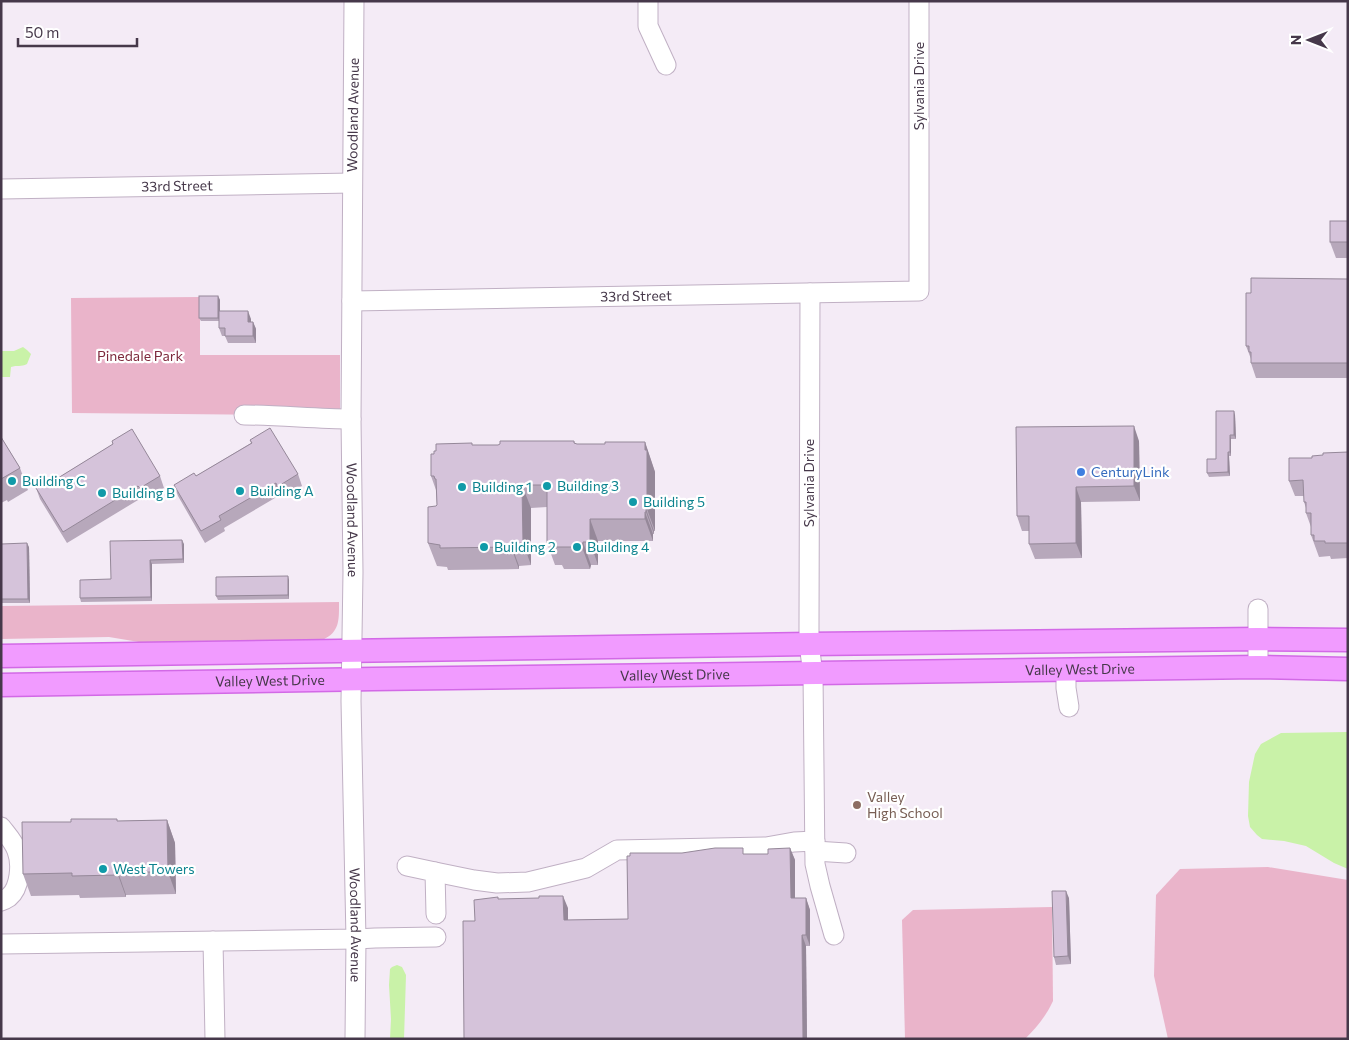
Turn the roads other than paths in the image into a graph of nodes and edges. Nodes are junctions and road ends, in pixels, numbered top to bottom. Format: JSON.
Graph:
{"nodes":[{"id":1,"x":354,"y":1,"type":"edge"},
{"id":2,"x":648,"y":1,"type":"edge"},
{"id":3,"x":919,"y":1,"type":"edge"},
{"id":4,"x":666,"y":64,"type":"dead end"},
{"id":5,"x":352,"y":183,"type":"junction"},
{"id":6,"x":1,"y":189,"type":"edge"},
{"id":7,"x":918,"y":291,"type":"joint"},
{"id":8,"x":810,"y":293,"type":"junction"},
{"id":9,"x":352,"y":302,"type":"junction"},
{"id":10,"x":244,"y":415,"type":"dead end"},
{"id":11,"x":352,"y":419,"type":"junction"},
{"id":12,"x":1258,"y":609,"type":"dead end"},
{"id":13,"x":1258,"y":639,"type":"junction"},
{"id":14,"x":1348,"y":640,"type":"edge"},
{"id":15,"x":809,"y":644,"type":"junction"},
{"id":16,"x":352,"y":650,"type":"junction"},
{"id":17,"x":1,"y":656,"type":"edge"},
{"id":18,"x":1258,"y":667,"type":"junction"},
{"id":19,"x":1348,"y":669,"type":"edge"},
{"id":20,"x":1066,"y":670,"type":"junction"},
{"id":21,"x":813,"y":674,"type":"junction"},
{"id":22,"x":351,"y":679,"type":"junction"},
{"id":23,"x":1,"y":685,"type":"edge"},
{"id":24,"x":1069,"y":707,"type":"dead end"},
{"id":25,"x":1,"y":827,"type":"edge"},
{"id":26,"x":815,"y":846,"type":"junction"},
{"id":27,"x":846,"y":853,"type":"dead end"},
{"id":28,"x":407,"y":866,"type":"dead end"},
{"id":29,"x":435,"y":872,"type":"junction"},
{"id":30,"x":1,"y":901,"type":"edge"},
{"id":31,"x":436,"y":914,"type":"dead end"},
{"id":32,"x":834,"y":935,"type":"dead end"},
{"id":33,"x":436,"y":937,"type":"dead end"},
{"id":34,"x":356,"y":939,"type":"junction"},
{"id":35,"x":213,"y":941,"type":"junction"},
{"id":36,"x":1,"y":944,"type":"edge"},
{"id":37,"x":215,"y":1039,"type":"edge"},
{"id":38,"x":355,"y":1039,"type":"edge"}],
"edges":[{"from":1,"to":5,"type":"street","name":"Woodland Avenue"},
{"from":2,"to":4,"type":"street"},
{"from":3,"to":7,"type":"street","name":"Sylvania Drive"},
{"from":5,"to":6,"type":"street","name":"33rd Street"},
{"from":5,"to":9,"type":"street","name":"Woodland Avenue"},
{"from":7,"to":8,"type":"street","name":"33rd Street"},
{"from":8,"to":9,"type":"street","name":"33rd Street"},
{"from":8,"to":15,"type":"street","name":"Sylvania Drive"},
{"from":9,"to":11,"type":"street","name":"Woodland Avenue"},
{"from":10,"to":11,"type":"street"},
{"from":11,"to":16,"type":"street","name":"Woodland Avenue"},
{"from":12,"to":13,"type":"street"},
{"from":13,"to":14,"type":"main road","name":"Valley West Drive"},
{"from":13,"to":15,"type":"main road","name":"Valley West Drive"},
{"from":13,"to":18,"type":"street"},
{"from":15,"to":16,"type":"main road","name":"Valley West Drive"},
{"from":15,"to":21,"type":"street","name":"Sylvania Drive"},
{"from":16,"to":17,"type":"main road","name":"Valley West Drive"},
{"from":16,"to":22,"type":"street","name":"Woodland Avenue"},
{"from":18,"to":19,"type":"main road","name":"Valley West Drive"},
{"from":18,"to":20,"type":"main road","name":"Valley West Drive"},
{"from":20,"to":21,"type":"main road","name":"Valley West Drive"},
{"from":20,"to":24,"type":"street"},
{"from":21,"to":22,"type":"main road","name":"Valley West Drive"},
{"from":21,"to":26,"type":"street","name":"Sylvania Drive"},
{"from":22,"to":23,"type":"main road","name":"Valley West Drive"},
{"from":22,"to":34,"type":"street","name":"Woodland Avenue"},
{"from":25,"to":30,"type":"street"},
{"from":26,"to":27,"type":"street"},
{"from":26,"to":29,"type":"street"},
{"from":26,"to":32,"type":"street","name":"Sylvania Drive"},
{"from":28,"to":29,"type":"street"},
{"from":29,"to":31,"type":"street"},
{"from":33,"to":34,"type":"street"},
{"from":34,"to":35,"type":"street"},
{"from":34,"to":38,"type":"street","name":"Woodland Avenue"},
{"from":35,"to":36,"type":"street"},
{"from":35,"to":37,"type":"street"}]}
